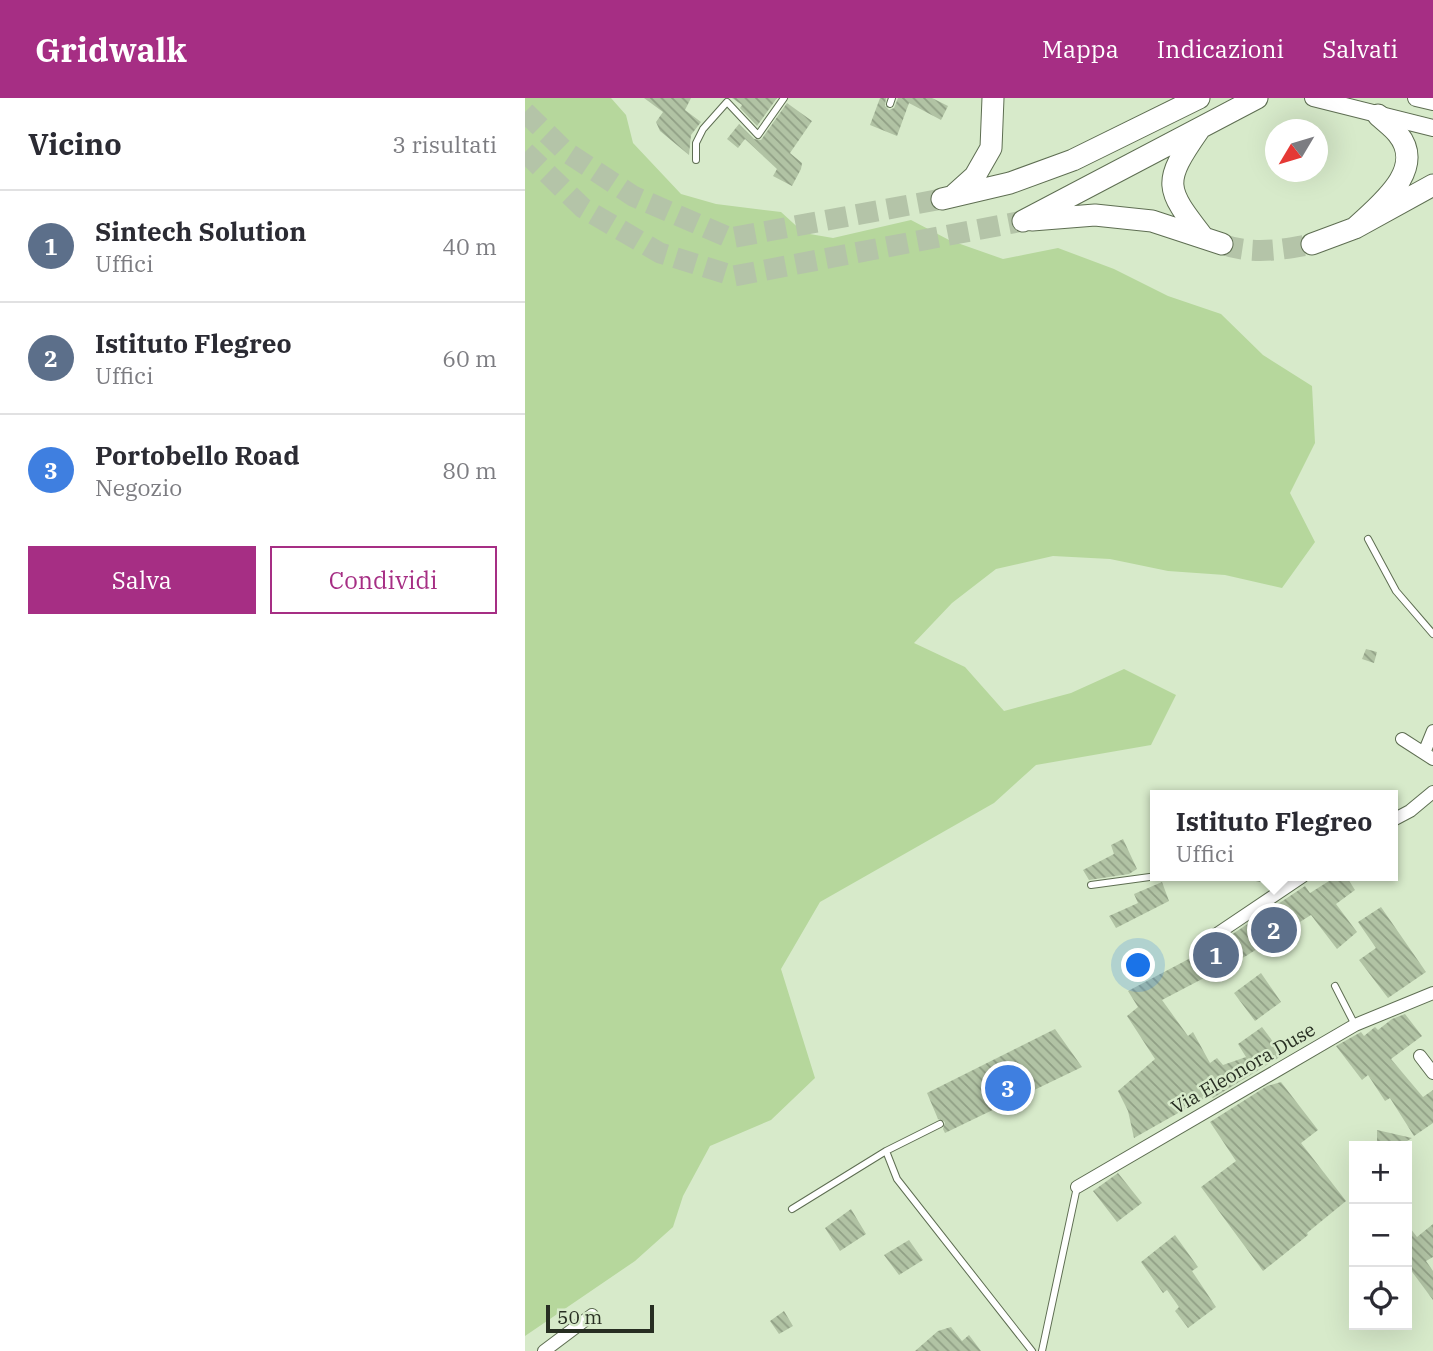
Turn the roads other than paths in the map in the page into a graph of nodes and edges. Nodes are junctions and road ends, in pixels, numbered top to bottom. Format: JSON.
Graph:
{"nodes":[{"id":1,"x":784,"y":98,"type":"edge"},
{"id":2,"x":993,"y":98,"type":"edge"},
{"id":3,"x":1257,"y":98,"type":"edge"},
{"id":4,"x":1313,"y":98,"type":"edge"},
{"id":5,"x":1416,"y":98,"type":"edge"},
{"id":6,"x":1192,"y":102,"type":"edge"},
{"id":7,"x":1433,"y":102,"type":"edge"},
{"id":8,"x":1378,"y":115,"type":"junction"},
{"id":9,"x":1200,"y":128,"type":"junction"},
{"id":10,"x":1433,"y":128,"type":"edge"},
{"id":11,"x":696,"y":160,"type":"dead end"},
{"id":12,"x":1433,"y":185,"type":"edge"},
{"id":13,"x":1355,"y":228,"type":"junction"},
{"id":14,"x":1312,"y":244,"type":"tunnel mouth"},
{"id":15,"x":1368,"y":539,"type":"dead end"},
{"id":16,"x":1433,"y":634,"type":"edge"},
{"id":17,"x":1433,"y":731,"type":"edge"},
{"id":18,"x":1402,"y":739,"type":"dead end"},
{"id":19,"x":1428,"y":756,"type":"edge"},
{"id":20,"x":1433,"y":792,"type":"edge"},
{"id":21,"x":1398,"y":817,"type":"edge"},
{"id":22,"x":1150,"y":877,"type":"edge"},
{"id":23,"x":1295,"y":881,"type":"edge"},
{"id":24,"x":1091,"y":885,"type":"dead end"},
{"id":25,"x":1214,"y":936,"type":"dead end"},
{"id":26,"x":1335,"y":986,"type":"dead end"},
{"id":27,"x":1433,"y":993,"type":"edge"},
{"id":28,"x":1355,"y":1025,"type":"junction"},
{"id":29,"x":1420,"y":1056,"type":"dead end"},
{"id":30,"x":1433,"y":1073,"type":"edge"},
{"id":31,"x":940,"y":1124,"type":"dead end"},
{"id":32,"x":886,"y":1151,"type":"junction"},
{"id":33,"x":1077,"y":1187,"type":"joint"},
{"id":34,"x":792,"y":1209,"type":"dead end"},
{"id":35,"x":592,"y":1315,"type":"dead end"},
{"id":36,"x":544,"y":1351,"type":"edge"},
{"id":37,"x":1033,"y":1351,"type":"edge"},
{"id":38,"x":1042,"y":1351,"type":"edge"}],
"edges":[{"from":1,"to":11,"type":"lane"},
{"from":2,"to":6,"type":"highway"},
{"from":3,"to":9,"type":"highway"},
{"from":4,"to":8,"type":"street"},
{"from":5,"to":7,"type":"street"},
{"from":8,"to":10,"type":"street"},
{"from":8,"to":13,"type":"highway"},
{"from":9,"to":9,"type":"highway"},
{"from":12,"to":13,"type":"highway"},
{"from":13,"to":14,"type":"highway"},
{"from":15,"to":16,"type":"lane"},
{"from":17,"to":19,"type":"street"},
{"from":18,"to":19,"type":"street"},
{"from":20,"to":21,"type":"street"},
{"from":22,"to":24,"type":"lane"},
{"from":23,"to":25,"type":"street"},
{"from":26,"to":28,"type":"lane"},
{"from":27,"to":28,"type":"street","name":"Via Eleonora Duse"},
{"from":28,"to":33,"type":"street","name":"Via Eleonora Duse"},
{"from":29,"to":30,"type":"street"},
{"from":31,"to":32,"type":"lane"},
{"from":32,"to":34,"type":"lane"},
{"from":32,"to":37,"type":"lane"},
{"from":33,"to":38,"type":"lane"},
{"from":35,"to":36,"type":"street"}]}
